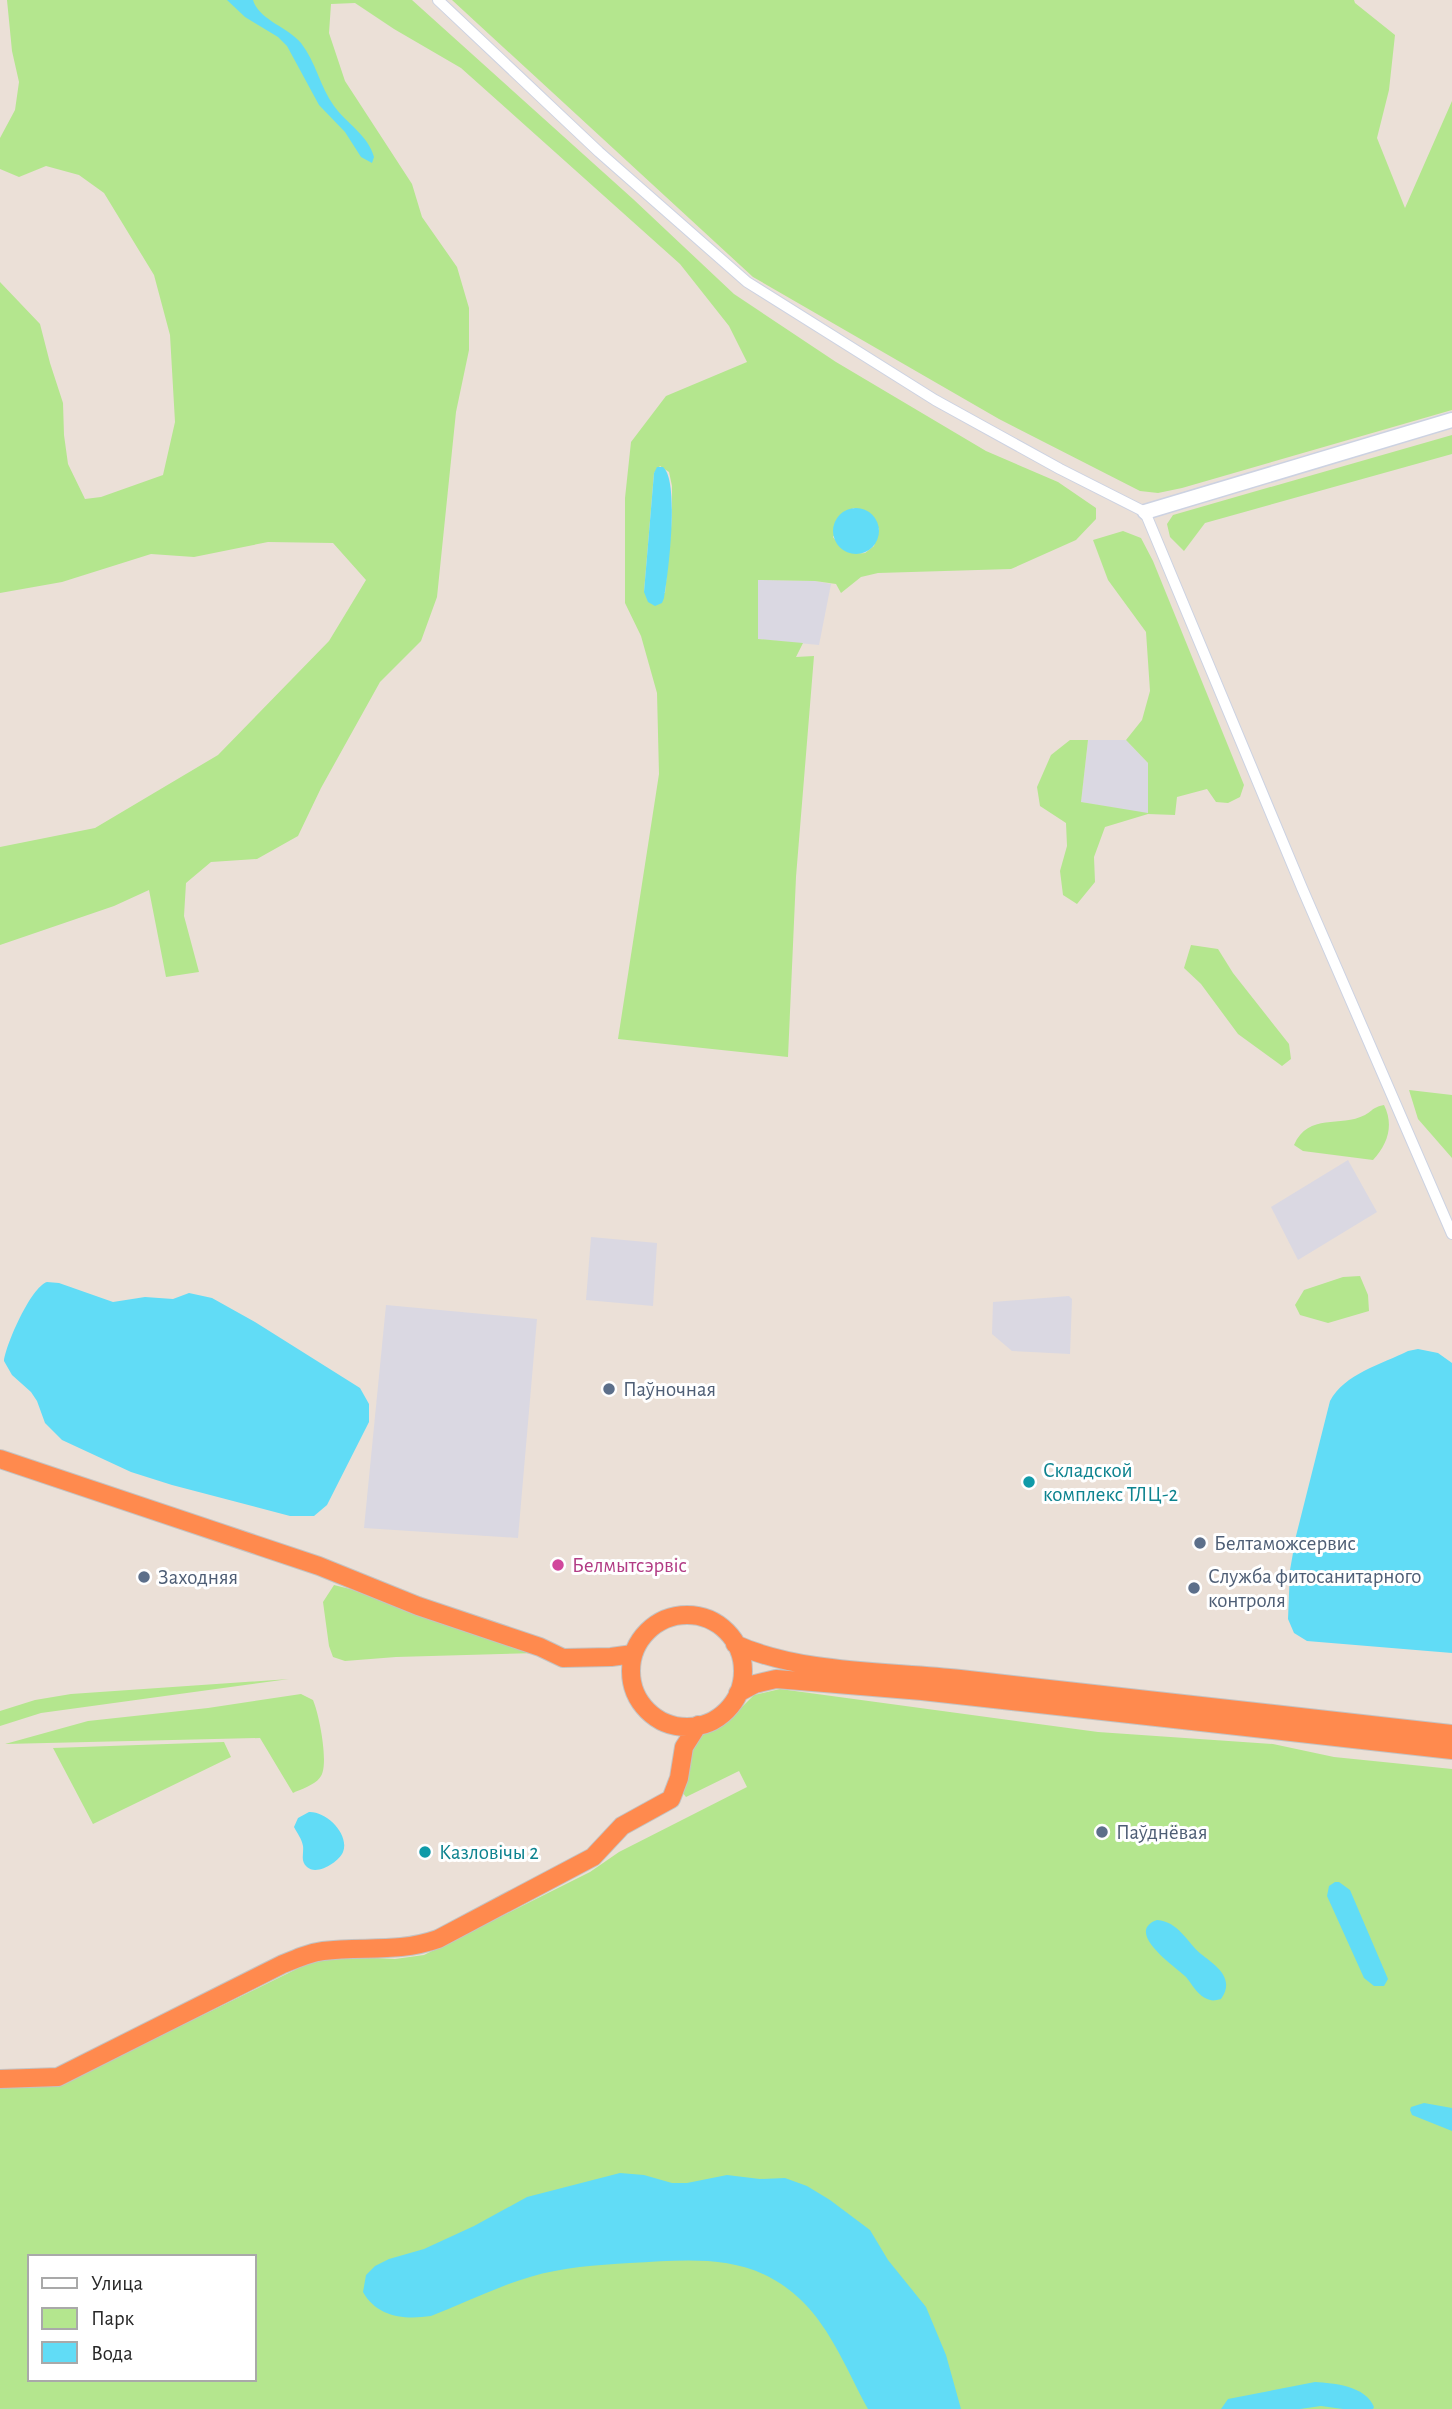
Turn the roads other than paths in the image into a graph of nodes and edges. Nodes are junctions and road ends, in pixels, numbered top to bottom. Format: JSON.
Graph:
{"nodes":[{"id":1,"x":438,"y":0,"type":"edge"},
{"id":2,"x":1452,"y":420,"type":"edge"},
{"id":3,"x":1145,"y":512,"type":"junction"},
{"id":4,"x":1452,"y":1234,"type":"edge"},
{"id":5,"x":0,"y":1459,"type":"edge"},
{"id":6,"x":735,"y":1644,"type":"junction"},
{"id":7,"x":634,"y":1654,"type":"junction"},
{"id":8,"x":738,"y":1693,"type":"junction"},
{"id":9,"x":698,"y":1725,"type":"junction"},
{"id":10,"x":1452,"y":1734,"type":"edge"},
{"id":11,"x":1452,"y":1750,"type":"edge"},
{"id":12,"x":0,"y":2079,"type":"edge"}],
"edges":[{"from":1,"to":3,"type":"street"},
{"from":2,"to":3,"type":"street"},
{"from":3,"to":4,"type":"street"},
{"from":5,"to":7,"type":"highway"},
{"from":6,"to":7,"type":"highway"},
{"from":6,"to":8,"type":"highway"},
{"from":6,"to":10,"type":"highway"},
{"from":7,"to":9,"type":"highway"},
{"from":8,"to":9,"type":"highway"},
{"from":8,"to":11,"type":"highway"},
{"from":9,"to":12,"type":"highway"}]}
